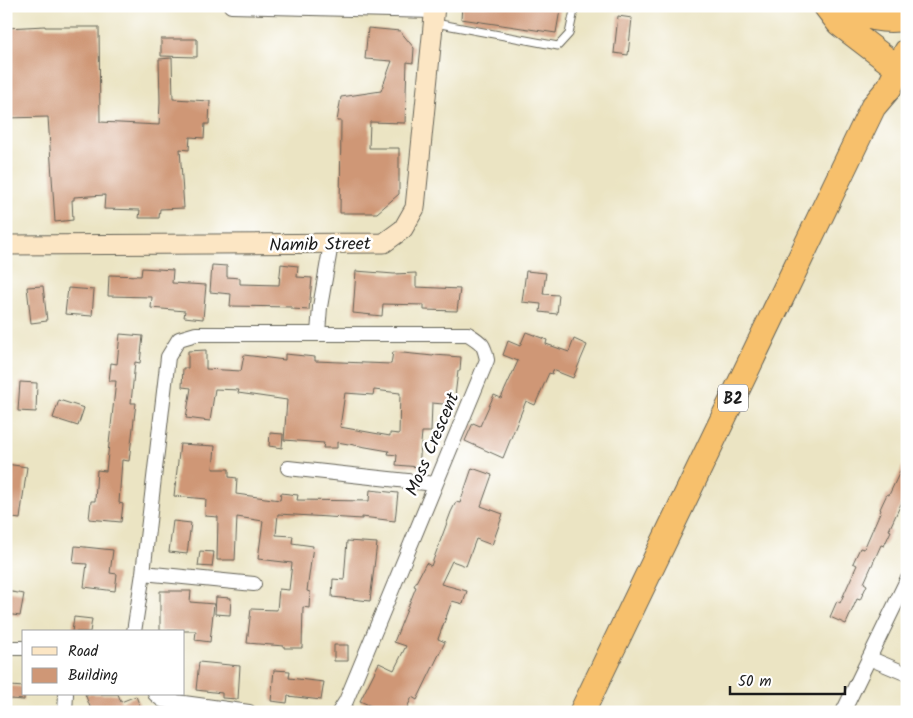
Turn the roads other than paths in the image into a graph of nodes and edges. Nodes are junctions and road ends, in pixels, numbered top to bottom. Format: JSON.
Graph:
{"nodes":[{"id":1,"x":231,"y":6,"type":"edge"},
{"id":2,"x":575,"y":6,"type":"edge"},
{"id":3,"x":826,"y":6,"type":"edge"},
{"id":4,"x":837,"y":6,"type":"edge"},
{"id":5,"x":847,"y":6,"type":"edge"},
{"id":6,"x":434,"y":13,"type":"edge"},
{"id":7,"x":907,"y":18,"type":"edge"},
{"id":8,"x":900,"y":64,"type":"edge"},
{"id":9,"x":331,"y":244,"type":"junction"},
{"id":10,"x":6,"y":245,"type":"edge"},
{"id":11,"x":318,"y":333,"type":"junction"},
{"id":12,"x":288,"y":468,"type":"dead end"},
{"id":13,"x":435,"y":484,"type":"junction"},
{"id":14,"x":143,"y":573,"type":"junction"},
{"id":15,"x":907,"y":580,"type":"edge"},
{"id":16,"x":254,"y":584,"type":"dead end"},
{"id":17,"x":134,"y":630,"type":"edge"},
{"id":18,"x":6,"y":648,"type":"edge"},
{"id":19,"x":22,"y":648,"type":"edge"},
{"id":20,"x":869,"y":658,"type":"junction"},
{"id":21,"x":907,"y":674,"type":"edge"},
{"id":22,"x":66,"y":696,"type":"edge"},
{"id":23,"x":157,"y":696,"type":"edge"},
{"id":24,"x":65,"y":712,"type":"edge"},
{"id":25,"x":249,"y":712,"type":"edge"},
{"id":26,"x":339,"y":712,"type":"edge"},
{"id":27,"x":582,"y":712,"type":"edge"},
{"id":28,"x":593,"y":712,"type":"edge"},
{"id":29,"x":843,"y":712,"type":"edge"}],
"edges":[{"from":1,"to":6,"type":"street"},
{"from":2,"to":6,"type":"lane"},
{"from":3,"to":8,"type":"highway"},
{"from":4,"to":8,"type":"highway"},
{"from":5,"to":7,"type":"highway"},
{"from":6,"to":9,"type":"street","name":"Namib Street"},
{"from":8,"to":27,"type":"highway","number":"B2"},
{"from":8,"to":28,"type":"highway","number":"B2"},
{"from":9,"to":10,"type":"street","name":"Namib Street"},
{"from":9,"to":11,"type":"street"},
{"from":11,"to":13,"type":"street","name":"Moss Crescent"},
{"from":11,"to":14,"type":"street","name":"Moss Crescent"},
{"from":12,"to":13,"type":"street"},
{"from":13,"to":26,"type":"street","name":"Moss Crescent"},
{"from":14,"to":16,"type":"street"},
{"from":14,"to":17,"type":"street","name":"Moss Crescent"},
{"from":15,"to":20,"type":"street"},
{"from":18,"to":19,"type":"street"},
{"from":20,"to":21,"type":"street"},
{"from":20,"to":29,"type":"street"},
{"from":22,"to":24,"type":"street"},
{"from":23,"to":25,"type":"street"}]}
